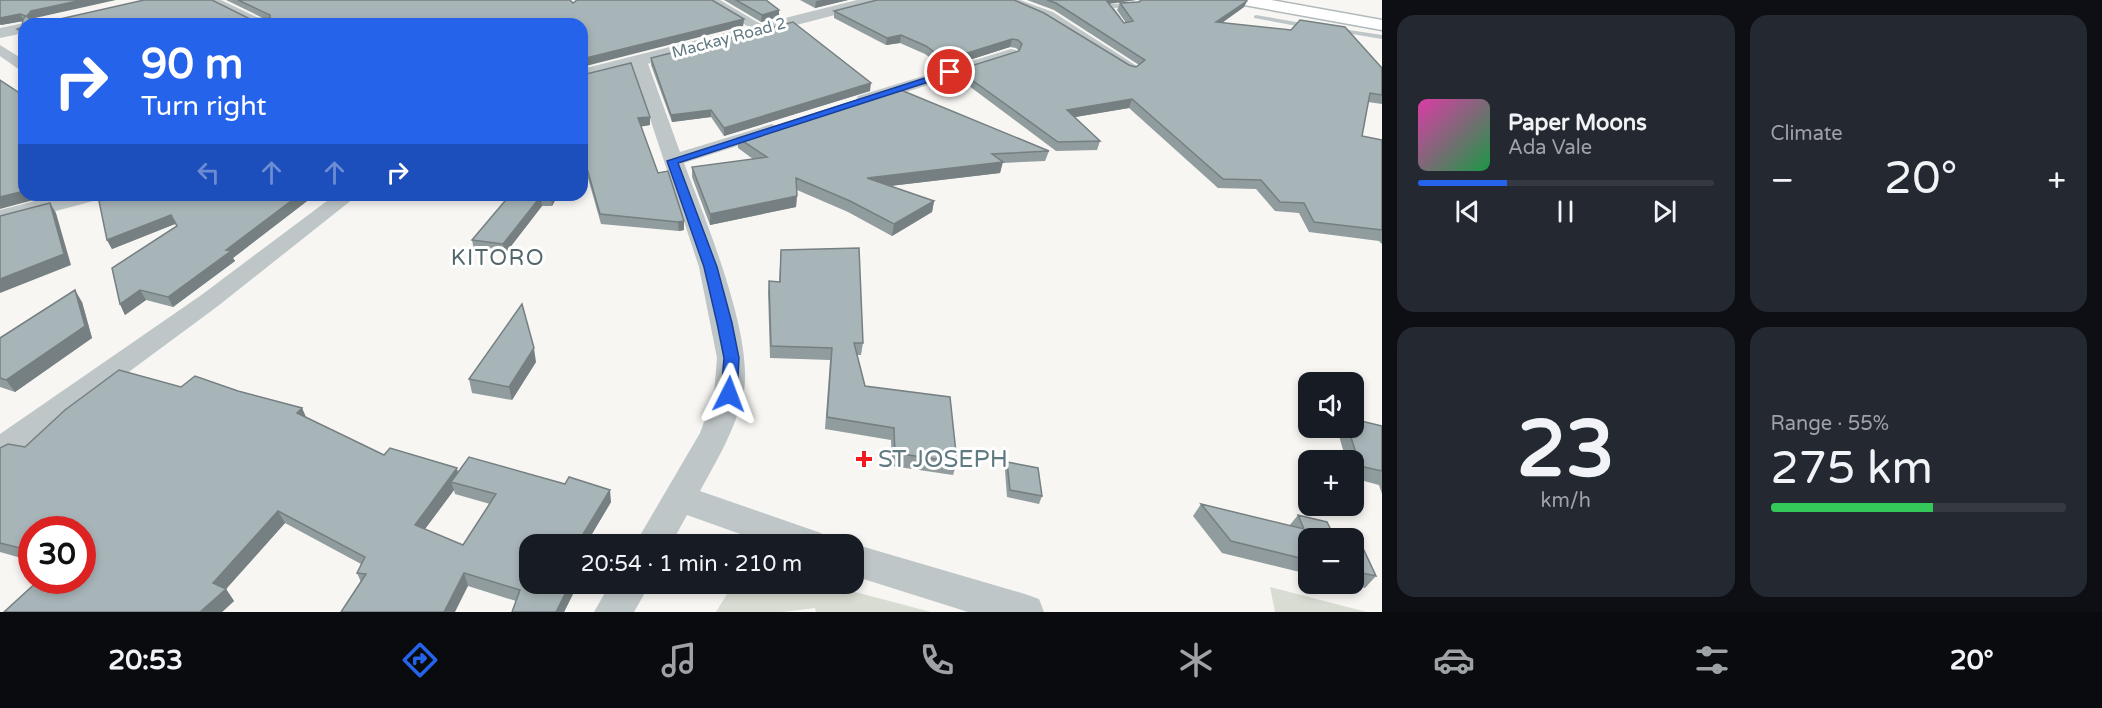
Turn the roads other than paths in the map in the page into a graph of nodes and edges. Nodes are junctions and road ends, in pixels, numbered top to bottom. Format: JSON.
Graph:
{"nodes":[{"id":1,"x":210,"y":0,"type":"edge"},
{"id":2,"x":711,"y":0,"type":"edge"},
{"id":3,"x":876,"y":0,"type":"edge"},
{"id":4,"x":1009,"y":0,"type":"edge"},
{"id":5,"x":1143,"y":0,"type":"edge"},
{"id":6,"x":1244,"y":0,"type":"edge"},
{"id":7,"x":1256,"y":17,"type":"dead end"},
{"id":8,"x":250,"y":18,"type":"edge"},
{"id":9,"x":1382,"y":25,"type":"edge"},
{"id":10,"x":1125,"y":28,"type":"edge"},
{"id":11,"x":18,"y":29,"type":"edge"},
{"id":12,"x":762,"y":29,"type":"junction"},
{"id":13,"x":0,"y":33,"type":"edge"},
{"id":14,"x":1382,"y":37,"type":"edge"},
{"id":15,"x":0,"y":50,"type":"edge"},
{"id":16,"x":1011,"y":53,"type":"edge"},
{"id":17,"x":639,"y":62,"type":"junction"},
{"id":18,"x":18,"y":64,"type":"edge"},
{"id":19,"x":1132,"y":68,"type":"edge"},
{"id":20,"x":588,"y":74,"type":"edge"},
{"id":21,"x":851,"y":104,"type":"edge"},
{"id":22,"x":784,"y":125,"type":"edge"},
{"id":23,"x":672,"y":161,"type":"junction"},
{"id":24,"x":65,"y":201,"type":"edge"},
{"id":25,"x":340,"y":201,"type":"edge"},
{"id":26,"x":0,"y":218,"type":"edge"},
{"id":27,"x":0,"y":450,"type":"edge"},
{"id":28,"x":680,"y":498,"type":"junction"},
{"id":29,"x":659,"y":534,"type":"edge"},
{"id":30,"x":780,"y":534,"type":"edge"},
{"id":31,"x":864,"y":563,"type":"edge"},
{"id":32,"x":625,"y":594,"type":"edge"},
{"id":33,"x":614,"y":612,"type":"edge"},
{"id":34,"x":1025,"y":612,"type":"edge"}],
"edges":[{"from":1,"to":8,"type":"street"},
{"from":2,"to":12,"type":"street"},
{"from":3,"to":12,"type":"street","name":"Mackay Road 2"},
{"from":4,"to":19,"type":"street"},
{"from":5,"to":10,"type":"lane"},
{"from":6,"to":9,"type":"main road"},
{"from":7,"to":14,"type":"lane"},
{"from":11,"to":13,"type":"street"},
{"from":12,"to":17,"type":"street","name":"Mackay Road 2"},
{"from":15,"to":18,"type":"street"},
{"from":16,"to":21,"type":"street"},
{"from":17,"to":20,"type":"street","name":"Mackay Road 2"},
{"from":17,"to":23,"type":"street"},
{"from":22,"to":23,"type":"street"},
{"from":23,"to":28,"type":"street"},
{"from":24,"to":26,"type":"street"},
{"from":25,"to":27,"type":"street"},
{"from":28,"to":29,"type":"street"},
{"from":28,"to":30,"type":"street"},
{"from":31,"to":34,"type":"street"},
{"from":32,"to":33,"type":"street"}]}
